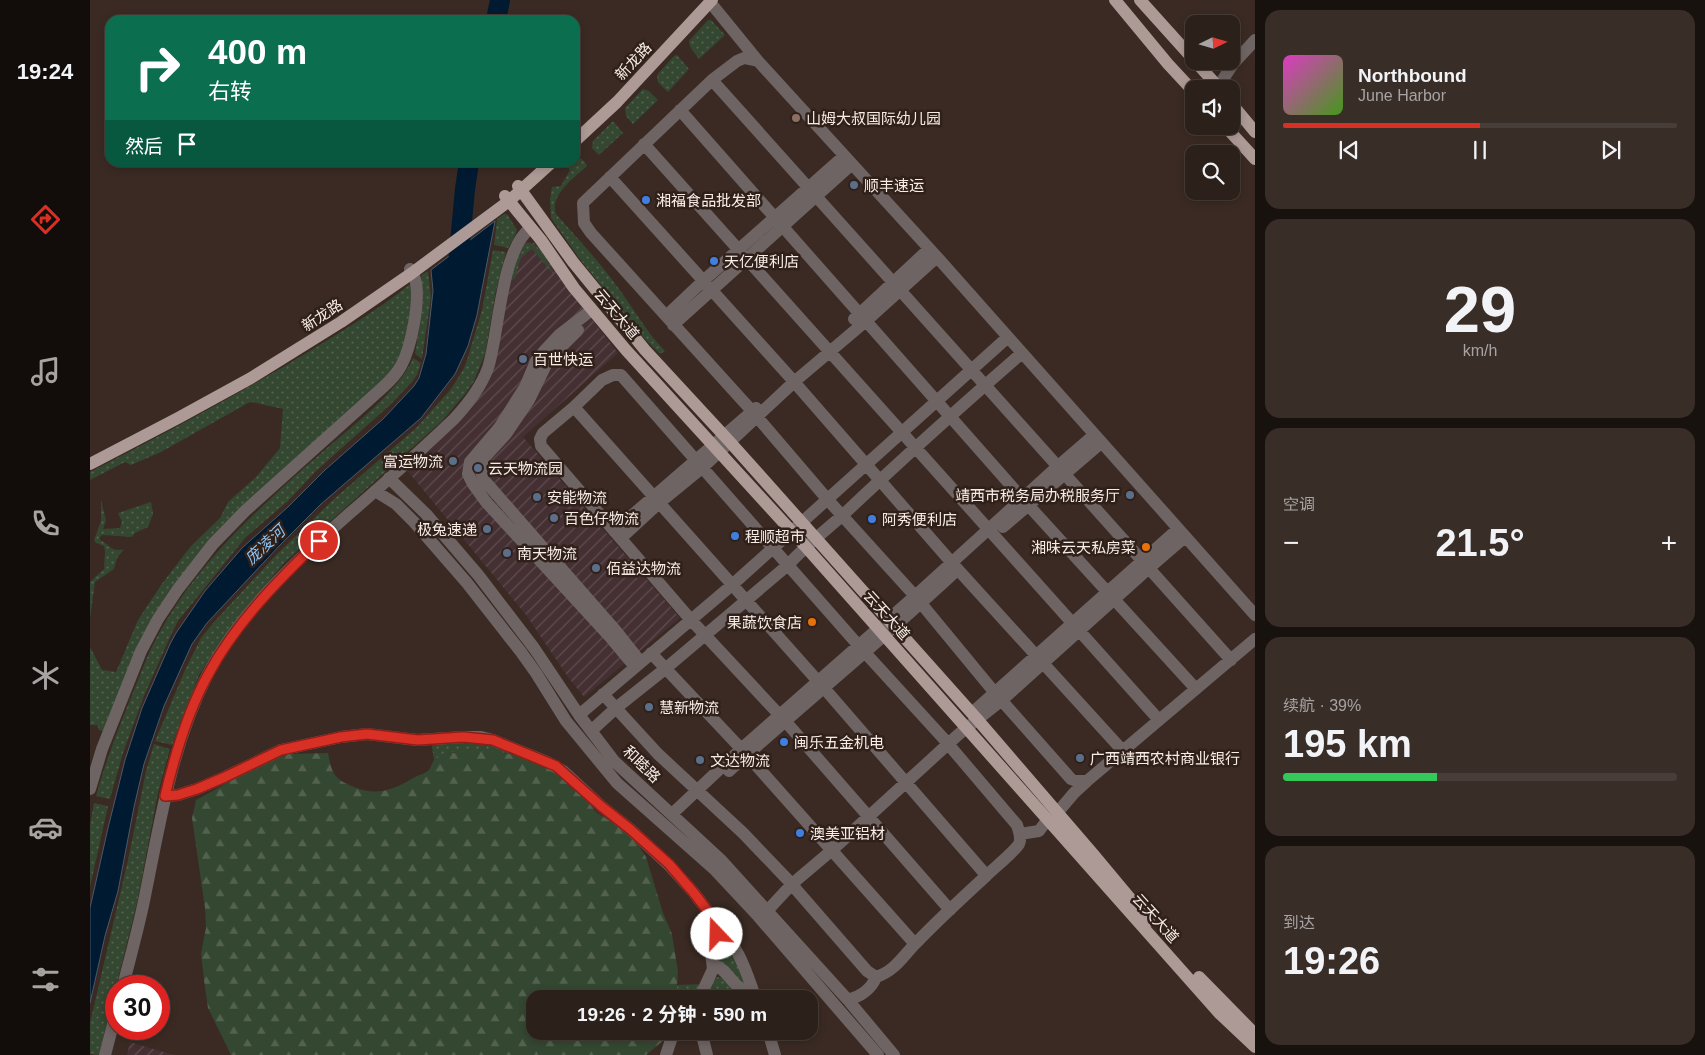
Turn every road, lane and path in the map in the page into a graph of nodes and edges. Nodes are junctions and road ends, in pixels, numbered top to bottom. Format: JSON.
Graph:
{"nodes":[{"id":1,"x":1115,"y":0,"type":"edge"},
{"id":2,"x":1140,"y":0,"type":"edge"},
{"id":3,"x":707,"y":3,"type":"edge"},
{"id":4,"x":1255,"y":40,"type":"edge"},
{"id":5,"x":1185,"y":50,"type":"edge"},
{"id":6,"x":758,"y":61,"type":"junction"},
{"id":7,"x":1203,"y":70,"type":"edge"},
{"id":8,"x":712,"y":80,"type":"junction"},
{"id":9,"x":1212,"y":80,"type":"edge"},
{"id":10,"x":1224,"y":80,"type":"edge"},
{"id":11,"x":1185,"y":82,"type":"edge"},
{"id":12,"x":680,"y":110,"type":"junction"},
{"id":13,"x":1240,"y":114,"type":"edge"},
{"id":14,"x":580,"y":130,"type":"edge"},
{"id":15,"x":1255,"y":132,"type":"edge"},
{"id":16,"x":1233,"y":135,"type":"edge"},
{"id":17,"x":580,"y":136,"type":"edge"},
{"id":18,"x":644,"y":144,"type":"junction"},
{"id":19,"x":848,"y":160,"type":"junction"},
{"id":20,"x":1255,"y":160,"type":"edge"},
{"id":21,"x":539,"y":167,"type":"edge"},
{"id":22,"x":546,"y":167,"type":"edge"},
{"id":23,"x":610,"y":177,"type":"junction"},
{"id":24,"x":519,"y":189,"type":"junction"},
{"id":25,"x":813,"y":191,"type":"junction"},
{"id":26,"x":507,"y":198,"type":"junction"},
{"id":27,"x":778,"y":223,"type":"junction"},
{"id":28,"x":530,"y":228,"type":"junction"},
{"id":29,"x":933,"y":253,"type":"junction"},
{"id":30,"x":743,"y":254,"type":"junction"},
{"id":31,"x":414,"y":269,"type":"junction"},
{"id":32,"x":707,"y":285,"type":"junction"},
{"id":33,"x":898,"y":285,"type":"junction"},
{"id":34,"x":593,"y":312,"type":"junction"},
{"id":35,"x":863,"y":318,"type":"junction"},
{"id":36,"x":669,"y":320,"type":"junction"},
{"id":37,"x":1008,"y":337,"type":"junction"},
{"id":38,"x":828,"y":348,"type":"junction"},
{"id":39,"x":1022,"y":353,"type":"junction"},
{"id":40,"x":636,"y":361,"type":"junction"},
{"id":41,"x":972,"y":369,"type":"junction"},
{"id":42,"x":621,"y":375,"type":"junction"},
{"id":43,"x":792,"y":379,"type":"junction"},
{"id":44,"x":986,"y":384,"type":"junction"},
{"id":45,"x":937,"y":402,"type":"junction"},
{"id":46,"x":574,"y":408,"type":"junction"},
{"id":47,"x":755,"y":414,"type":"junction"},
{"id":48,"x":950,"y":416,"type":"junction"},
{"id":49,"x":902,"y":432,"type":"junction"},
{"id":50,"x":727,"y":438,"type":"junction"},
{"id":51,"x":1098,"y":439,"type":"junction"},
{"id":52,"x":916,"y":447,"type":"junction"},
{"id":53,"x":716,"y":448,"type":"junction"},
{"id":54,"x":90,"y":460,"type":"edge"},
{"id":55,"x":700,"y":463,"type":"junction"},
{"id":56,"x":90,"y":464,"type":"edge"},
{"id":57,"x":867,"y":464,"type":"junction"},
{"id":58,"x":1061,"y":470,"type":"junction"},
{"id":59,"x":389,"y":478,"type":"junction"},
{"id":60,"x":880,"y":480,"type":"junction"},
{"id":61,"x":375,"y":491,"type":"junction"},
{"id":62,"x":656,"y":500,"type":"junction"},
{"id":63,"x":828,"y":500,"type":"junction"},
{"id":64,"x":1026,"y":502,"type":"junction"},
{"id":65,"x":842,"y":516,"type":"junction"},
{"id":66,"x":802,"y":522,"type":"junction"},
{"id":67,"x":791,"y":532,"type":"junction"},
{"id":68,"x":991,"y":532,"type":"junction"},
{"id":69,"x":1182,"y":533,"type":"junction"},
{"id":70,"x":618,"y":534,"type":"junction"},
{"id":71,"x":816,"y":537,"type":"junction"},
{"id":72,"x":805,"y":546,"type":"junction"},
{"id":73,"x":774,"y":548,"type":"junction"},
{"id":74,"x":1145,"y":564,"type":"junction"},
{"id":75,"x":788,"y":565,"type":"junction"},
{"id":76,"x":955,"y":566,"type":"junction"},
{"id":77,"x":732,"y":586,"type":"junction"},
{"id":78,"x":1111,"y":595,"type":"junction"},
{"id":79,"x":745,"y":600,"type":"junction"},
{"id":80,"x":918,"y":600,"type":"junction"},
{"id":81,"x":1255,"y":616,"type":"edge"},
{"id":82,"x":691,"y":620,"type":"junction"},
{"id":83,"x":891,"y":624,"type":"junction"},
{"id":84,"x":1076,"y":627,"type":"junction"},
{"id":85,"x":881,"y":633,"type":"junction"},
{"id":86,"x":705,"y":634,"type":"junction"},
{"id":87,"x":1255,"y":639,"type":"edge"},
{"id":88,"x":862,"y":649,"type":"junction"},
{"id":89,"x":651,"y":653,"type":"junction"},
{"id":90,"x":1040,"y":659,"type":"junction"},
{"id":91,"x":1231,"y":660,"type":"junction"},
{"id":92,"x":638,"y":665,"type":"junction"},
{"id":93,"x":665,"y":669,"type":"junction"},
{"id":94,"x":821,"y":684,"type":"junction"},
{"id":95,"x":1196,"y":689,"type":"junction"},
{"id":96,"x":603,"y":694,"type":"junction"},
{"id":97,"x":998,"y":696,"type":"junction"},
{"id":98,"x":616,"y":708,"type":"junction"},
{"id":99,"x":579,"y":715,"type":"junction"},
{"id":100,"x":783,"y":719,"type":"junction"},
{"id":101,"x":1159,"y":720,"type":"junction"},
{"id":102,"x":969,"y":721,"type":"junction"},
{"id":103,"x":591,"y":731,"type":"junction"},
{"id":104,"x":946,"y":741,"type":"junction"},
{"id":105,"x":96,"y":747,"type":"edge"},
{"id":106,"x":1123,"y":751,"type":"junction"},
{"id":107,"x":744,"y":752,"type":"junction"},
{"id":108,"x":903,"y":778,"type":"junction"},
{"id":109,"x":1087,"y":781,"type":"junction"},
{"id":110,"x":90,"y":790,"type":"edge"},
{"id":111,"x":699,"y":793,"type":"junction"},
{"id":112,"x":165,"y":796,"type":"junction"},
{"id":113,"x":866,"y":812,"type":"junction"},
{"id":114,"x":1053,"y":816,"type":"junction"},
{"id":115,"x":675,"y":817,"type":"junction"},
{"id":116,"x":1020,"y":834,"type":"junction"},
{"id":117,"x":829,"y":848,"type":"junction"},
{"id":118,"x":986,"y":875,"type":"junction"},
{"id":119,"x":790,"y":881,"type":"junction"},
{"id":120,"x":764,"y":907,"type":"junction"},
{"id":121,"x":950,"y":910,"type":"junction"},
{"id":122,"x":717,"y":927,"type":"junction"},
{"id":123,"x":915,"y":944,"type":"junction"},
{"id":124,"x":712,"y":969,"type":"junction"},
{"id":125,"x":126,"y":975,"type":"edge"},
{"id":126,"x":876,"y":978,"type":"junction"},
{"id":127,"x":703,"y":990,"type":"edge"},
{"id":128,"x":740,"y":990,"type":"edge"},
{"id":129,"x":753,"y":990,"type":"edge"},
{"id":130,"x":848,"y":1000,"type":"junction"},
{"id":131,"x":1255,"y":1034,"type":"edge"},
{"id":132,"x":109,"y":1040,"type":"edge"},
{"id":133,"x":671,"y":1040,"type":"edge"},
{"id":134,"x":703,"y":1040,"type":"edge"},
{"id":135,"x":771,"y":1040,"type":"edge"},
{"id":136,"x":1255,"y":1047,"type":"edge"},
{"id":137,"x":105,"y":1055,"type":"edge"},
{"id":138,"x":666,"y":1055,"type":"edge"},
{"id":139,"x":707,"y":1055,"type":"edge"},
{"id":140,"x":775,"y":1055,"type":"edge"},
{"id":141,"x":878,"y":1055,"type":"edge"},
{"id":142,"x":894,"y":1055,"type":"edge"}],
"edges":[{"from":1,"to":11,"type":"main road"},
{"from":2,"to":5,"type":"main road"},
{"from":3,"to":6,"type":"street"},
{"from":3,"to":14,"type":"main road","name":"新龙路"},
{"from":3,"to":17,"type":"main road","name":"新龙路"},
{"from":4,"to":10,"type":"street"},
{"from":6,"to":8,"type":"street"},
{"from":6,"to":19,"type":"street"},
{"from":7,"to":9,"type":"main road"},
{"from":8,"to":12,"type":"street"},
{"from":8,"to":25,"type":"street"},
{"from":12,"to":18,"type":"street"},
{"from":12,"to":27,"type":"street"},
{"from":13,"to":15,"type":"main road"},
{"from":16,"to":20,"type":"main road"},
{"from":18,"to":23,"type":"street"},
{"from":18,"to":30,"type":"street"},
{"from":19,"to":25,"type":"street"},
{"from":19,"to":29,"type":"street"},
{"from":21,"to":24,"type":"main road","name":"新龙路"},
{"from":22,"to":24,"type":"main road","name":"新龙路"},
{"from":23,"to":32,"type":"street"},
{"from":23,"to":36,"type":"street"},
{"from":24,"to":26,"type":"main road","name":"新龙路"},
{"from":24,"to":50,"type":"main road","name":"云天大道"},
{"from":25,"to":27,"type":"street"},
{"from":25,"to":33,"type":"street"},
{"from":26,"to":28,"type":"main road","name":"云天大道"},
{"from":26,"to":31,"type":"main road","name":"新龙路"},
{"from":27,"to":30,"type":"street"},
{"from":27,"to":35,"type":"street"},
{"from":28,"to":34,"type":"main road","name":"云天大道"},
{"from":28,"to":59,"type":"street"},
{"from":29,"to":33,"type":"street"},
{"from":29,"to":37,"type":"street"},
{"from":30,"to":32,"type":"street"},
{"from":30,"to":38,"type":"street"},
{"from":31,"to":54,"type":"main road","name":"新龙路"},
{"from":31,"to":56,"type":"main road","name":"新龙路"},
{"from":31,"to":105,"type":"street"},
{"from":32,"to":36,"type":"street"},
{"from":32,"to":43,"type":"street"},
{"from":33,"to":35,"type":"street"},
{"from":33,"to":41,"type":"street"},
{"from":34,"to":40,"type":"main road","name":"云天大道"},
{"from":34,"to":92,"type":"street"},
{"from":35,"to":38,"type":"street"},
{"from":35,"to":45,"type":"street"},
{"from":36,"to":47,"type":"street"},
{"from":37,"to":39,"type":"street"},
{"from":37,"to":41,"type":"street"},
{"from":38,"to":43,"type":"street"},
{"from":38,"to":49,"type":"street"},
{"from":39,"to":44,"type":"street"},
{"from":39,"to":51,"type":"street"},
{"from":40,"to":42,"type":"street"},
{"from":40,"to":53,"type":"main road","name":"云天大道"},
{"from":41,"to":44,"type":"street"},
{"from":41,"to":45,"type":"street"},
{"from":42,"to":46,"type":"street"},
{"from":42,"to":55,"type":"street"},
{"from":43,"to":47,"type":"street"},
{"from":43,"to":57,"type":"street"},
{"from":44,"to":48,"type":"street"},
{"from":44,"to":58,"type":"street"},
{"from":45,"to":48,"type":"street"},
{"from":45,"to":49,"type":"street"},
{"from":46,"to":62,"type":"street"},
{"from":46,"to":70,"type":"street"},
{"from":47,"to":50,"type":"street"},
{"from":47,"to":63,"type":"street"},
{"from":48,"to":52,"type":"street"},
{"from":48,"to":64,"type":"street"},
{"from":49,"to":52,"type":"street"},
{"from":49,"to":57,"type":"street"},
{"from":50,"to":53,"type":"street"},
{"from":50,"to":66,"type":"main road","name":"云天大道"},
{"from":51,"to":58,"type":"street"},
{"from":51,"to":69,"type":"street"},
{"from":52,"to":60,"type":"street"},
{"from":52,"to":68,"type":"street"},
{"from":53,"to":55,"type":"street"},
{"from":53,"to":67,"type":"main road","name":"云天大道"},
{"from":55,"to":62,"type":"street"},
{"from":55,"to":73,"type":"street"},
{"from":57,"to":60,"type":"street"},
{"from":57,"to":63,"type":"street"},
{"from":58,"to":64,"type":"street"},
{"from":58,"to":74,"type":"street"},
{"from":59,"to":61,"type":"street"},
{"from":59,"to":99,"type":"street","name":"和睦路"},
{"from":60,"to":65,"type":"street"},
{"from":60,"to":76,"type":"street"},
{"from":61,"to":112,"type":"street"},
{"from":61,"to":141,"type":"street","name":"和睦路"},
{"from":62,"to":70,"type":"street"},
{"from":62,"to":77,"type":"street"},
{"from":63,"to":65,"type":"street"},
{"from":63,"to":66,"type":"street"},
{"from":64,"to":68,"type":"street"},
{"from":64,"to":78,"type":"street"},
{"from":65,"to":71,"type":"street"},
{"from":65,"to":80,"type":"street"},
{"from":66,"to":67,"type":"street"},
{"from":66,"to":71,"type":"main road","name":"云天大道"},
{"from":67,"to":72,"type":"main road","name":"云天大道"},
{"from":67,"to":73,"type":"street"},
{"from":68,"to":76,"type":"street"},
{"from":68,"to":84,"type":"street"},
{"from":69,"to":74,"type":"street"},
{"from":69,"to":81,"type":"street"},
{"from":70,"to":82,"type":"street"},
{"from":71,"to":72,"type":"street"},
{"from":71,"to":83,"type":"main road","name":"云天大道"},
{"from":72,"to":75,"type":"street"},
{"from":72,"to":85,"type":"main road","name":"云天大道"},
{"from":73,"to":75,"type":"street"},
{"from":73,"to":77,"type":"street"},
{"from":74,"to":78,"type":"street"},
{"from":74,"to":91,"type":"street"},
{"from":75,"to":79,"type":"street"},
{"from":75,"to":88,"type":"street"},
{"from":76,"to":80,"type":"street"},
{"from":76,"to":90,"type":"street"},
{"from":77,"to":79,"type":"street"},
{"from":77,"to":82,"type":"street"},
{"from":78,"to":84,"type":"street"},
{"from":78,"to":95,"type":"street"},
{"from":79,"to":86,"type":"street"},
{"from":79,"to":94,"type":"street"},
{"from":80,"to":83,"type":"street"},
{"from":80,"to":97,"type":"street"},
{"from":82,"to":86,"type":"street"},
{"from":82,"to":89,"type":"street"},
{"from":83,"to":85,"type":"street"},
{"from":83,"to":102,"type":"main road","name":"云天大道"},
{"from":84,"to":90,"type":"street"},
{"from":84,"to":101,"type":"street"},
{"from":85,"to":88,"type":"street"},
{"from":85,"to":102,"type":"main road","name":"云天大道"},
{"from":86,"to":93,"type":"street"},
{"from":86,"to":100,"type":"street"},
{"from":87,"to":91,"type":"street"},
{"from":88,"to":94,"type":"street"},
{"from":88,"to":104,"type":"street"},
{"from":89,"to":92,"type":"street"},
{"from":89,"to":93,"type":"street"},
{"from":90,"to":97,"type":"street"},
{"from":90,"to":106,"type":"street"},
{"from":91,"to":95,"type":"street"},
{"from":92,"to":96,"type":"street"},
{"from":93,"to":98,"type":"street"},
{"from":93,"to":107,"type":"street"},
{"from":94,"to":100,"type":"street"},
{"from":94,"to":108,"type":"street"},
{"from":95,"to":101,"type":"street"},
{"from":96,"to":98,"type":"street"},
{"from":96,"to":99,"type":"street"},
{"from":97,"to":102,"type":"street"},
{"from":97,"to":109,"type":"street"},
{"from":98,"to":103,"type":"street"},
{"from":98,"to":111,"type":"street"},
{"from":99,"to":103,"type":"street","name":"和睦路"},
{"from":100,"to":107,"type":"street"},
{"from":100,"to":113,"type":"street"},
{"from":101,"to":106,"type":"street"},
{"from":102,"to":104,"type":"street"},
{"from":102,"to":114,"type":"main road","name":"云天大道"},
{"from":103,"to":115,"type":"street","name":"和睦路"},
{"from":104,"to":108,"type":"street"},
{"from":104,"to":116,"type":"street"},
{"from":105,"to":110,"type":"street"},
{"from":106,"to":109,"type":"street"},
{"from":107,"to":111,"type":"street"},
{"from":107,"to":117,"type":"street"},
{"from":108,"to":113,"type":"street"},
{"from":108,"to":118,"type":"street"},
{"from":109,"to":114,"type":"street"},
{"from":111,"to":115,"type":"street"},
{"from":111,"to":119,"type":"street"},
{"from":112,"to":122,"type":"street"},
{"from":112,"to":125,"type":"street"},
{"from":113,"to":117,"type":"street"},
{"from":113,"to":121,"type":"street"},
{"from":114,"to":116,"type":"street"},
{"from":114,"to":131,"type":"main road","name":"云天大道"},
{"from":114,"to":136,"type":"main road","name":"云天大道"},
{"from":115,"to":120,"type":"street","name":"和睦路"},
{"from":116,"to":118,"type":"street"},
{"from":117,"to":119,"type":"street"},
{"from":117,"to":123,"type":"street"},
{"from":118,"to":121,"type":"street"},
{"from":119,"to":120,"type":"street"},
{"from":119,"to":126,"type":"street"},
{"from":120,"to":130,"type":"street","name":"和睦路"},
{"from":121,"to":123,"type":"street"},
{"from":122,"to":124,"type":"street"},
{"from":122,"to":129,"type":"street"},
{"from":123,"to":126,"type":"street"},
{"from":124,"to":127,"type":"street"},
{"from":124,"to":128,"type":"street"},
{"from":126,"to":130,"type":"street"},
{"from":130,"to":142,"type":"street","name":"和睦路"},
{"from":132,"to":137,"type":"street"},
{"from":133,"to":138,"type":"street"},
{"from":134,"to":139,"type":"street"},
{"from":135,"to":140,"type":"street"}]}
